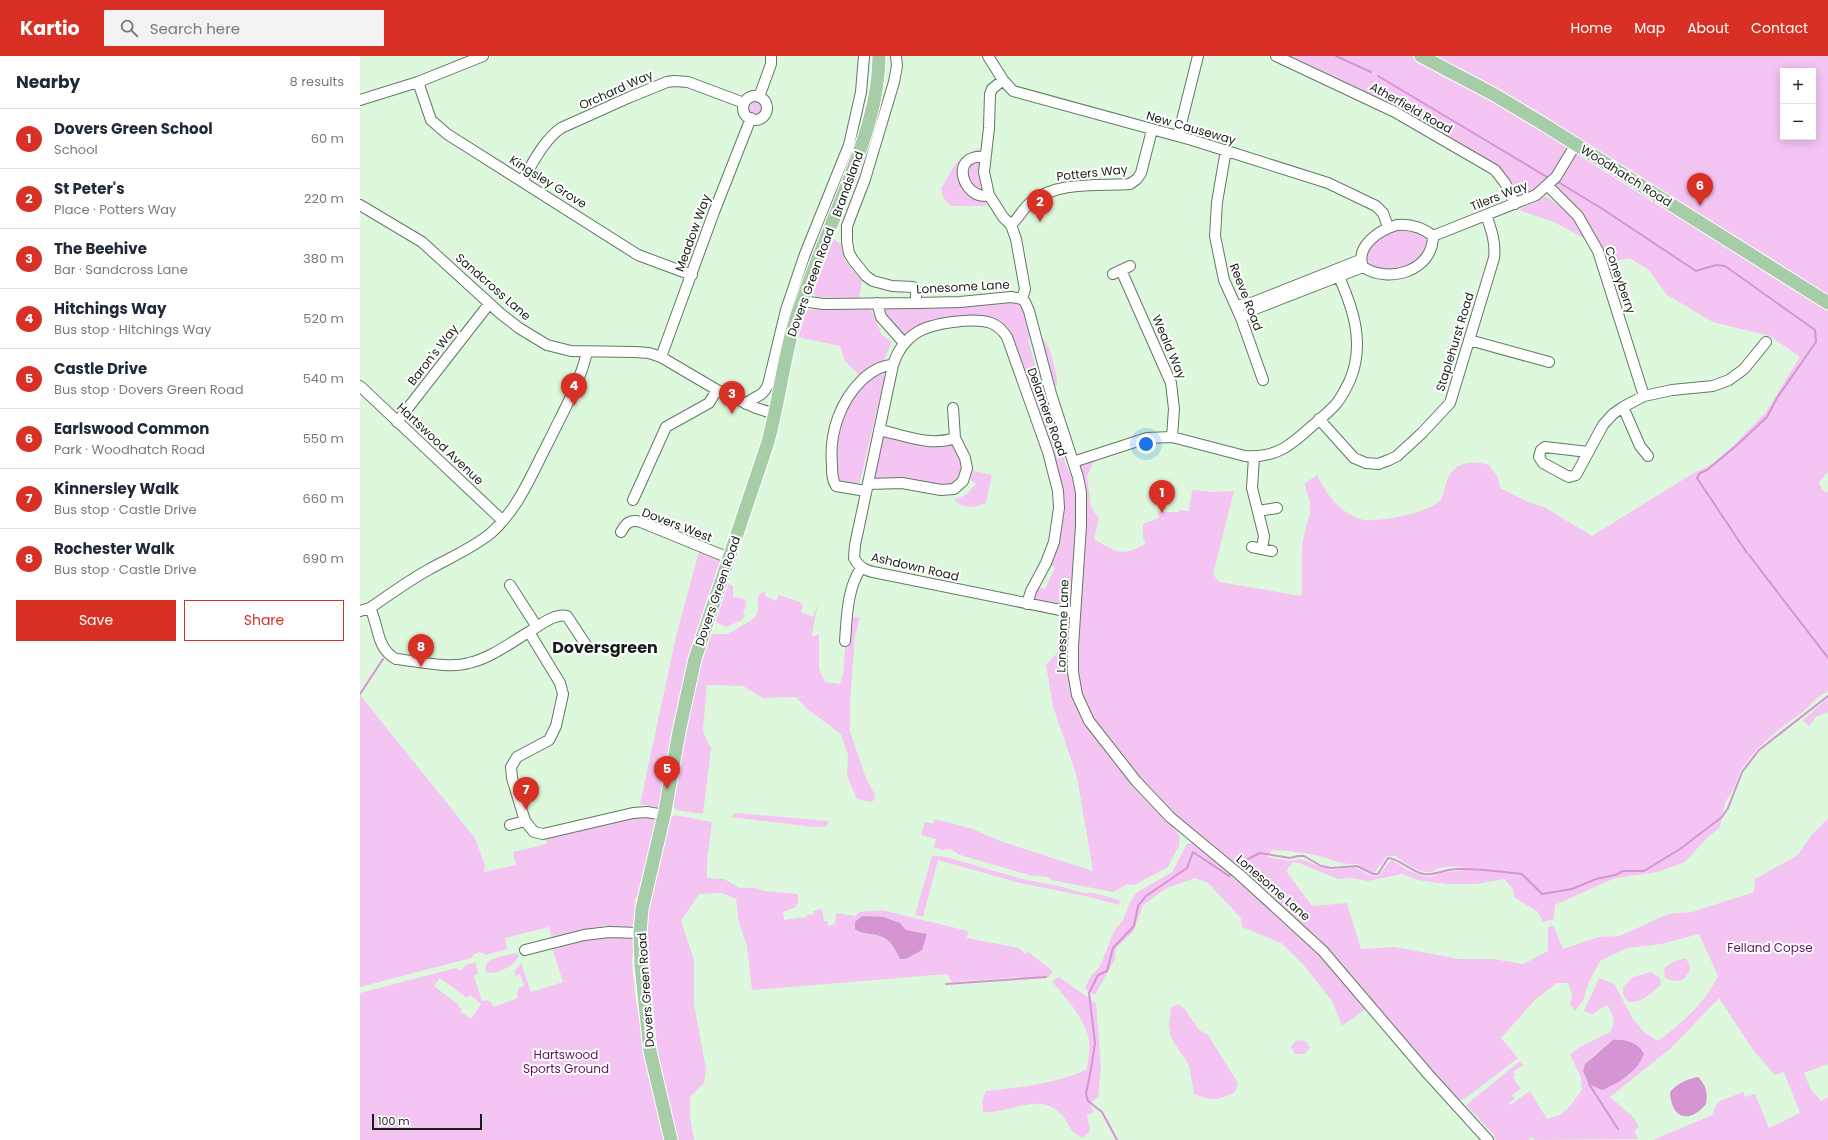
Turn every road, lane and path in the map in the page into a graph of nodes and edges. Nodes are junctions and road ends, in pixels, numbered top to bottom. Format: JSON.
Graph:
{"nodes":[{"id":1,"x":483,"y":56,"type":"edge"},
{"id":2,"x":772,"y":56,"type":"edge"},
{"id":3,"x":864,"y":56,"type":"edge"},
{"id":4,"x":879,"y":56,"type":"edge"},
{"id":5,"x":896,"y":56,"type":"edge"},
{"id":6,"x":988,"y":56,"type":"edge"},
{"id":7,"x":1198,"y":56,"type":"edge"},
{"id":8,"x":1276,"y":56,"type":"edge"},
{"id":9,"x":1421,"y":56,"type":"edge"},
{"id":10,"x":1003,"y":80,"type":"junction"},
{"id":11,"x":418,"y":82,"type":"junction"},
{"id":12,"x":759,"y":96,"type":"junction"},
{"id":13,"x":360,"y":100,"type":"edge"},
{"id":14,"x":744,"y":103,"type":"junction"},
{"id":15,"x":751,"y":118,"type":"junction"},
{"id":16,"x":1152,"y":130,"type":"junction"},
{"id":17,"x":1178,"y":136,"type":"junction"},
{"id":18,"x":1576,"y":144,"type":"junction"},
{"id":19,"x":1226,"y":150,"type":"junction"},
{"id":20,"x":986,"y":157,"type":"junction"},
{"id":21,"x":522,"y":181,"type":"junction"},
{"id":22,"x":1548,"y":186,"type":"junction"},
{"id":23,"x":989,"y":195,"type":"junction"},
{"id":24,"x":1515,"y":204,"type":"junction"},
{"id":25,"x":360,"y":205,"type":"edge"},
{"id":26,"x":1486,"y":215,"type":"junction"},
{"id":27,"x":1011,"y":225,"type":"junction"},
{"id":28,"x":1388,"y":227,"type":"junction"},
{"id":29,"x":1433,"y":236,"type":"junction"},
{"id":30,"x":1362,"y":264,"type":"junction"},
{"id":31,"x":1121,"y":270,"type":"dead end"},
{"id":32,"x":1338,"y":274,"type":"junction"},
{"id":33,"x":692,"y":275,"type":"junction"},
{"id":34,"x":1022,"y":299,"type":"junction"},
{"id":35,"x":802,"y":301,"type":"junction"},
{"id":36,"x":877,"y":303,"type":"junction"},
{"id":37,"x":916,"y":303,"type":"junction"},
{"id":38,"x":1828,"y":303,"type":"edge"},
{"id":39,"x":489,"y":304,"type":"junction"},
{"id":40,"x":1236,"y":306,"type":"junction"},
{"id":41,"x":792,"y":312,"type":"junction"},
{"id":42,"x":1241,"y":318,"type":"junction"},
{"id":43,"x":1469,"y":340,"type":"junction"},
{"id":44,"x":1766,"y":342,"type":"dead end"},
{"id":45,"x":904,"y":343,"type":"junction"},
{"id":46,"x":587,"y":352,"type":"junction"},
{"id":47,"x":661,"y":357,"type":"junction"},
{"id":48,"x":1549,"y":362,"type":"dead end"},
{"id":49,"x":893,"y":365,"type":"junction"},
{"id":50,"x":1262,"y":380,"type":"dead end"},
{"id":51,"x":360,"y":386,"type":"edge"},
{"id":52,"x":717,"y":390,"type":"junction"},
{"id":53,"x":1644,"y":396,"type":"junction"},
{"id":54,"x":746,"y":404,"type":"junction"},
{"id":55,"x":1623,"y":407,"type":"junction"},
{"id":56,"x":953,"y":408,"type":"dead end"},
{"id":57,"x":775,"y":414,"type":"junction"},
{"id":58,"x":1319,"y":419,"type":"junction"},
{"id":59,"x":398,"y":422,"type":"junction"},
{"id":60,"x":879,"y":430,"type":"junction"},
{"id":61,"x":1172,"y":437,"type":"junction"},
{"id":62,"x":955,"y":438,"type":"junction"},
{"id":63,"x":1588,"y":452,"type":"junction"},
{"id":64,"x":1254,"y":456,"type":"junction"},
{"id":65,"x":1648,"y":456,"type":"dead end"},
{"id":66,"x":1073,"y":462,"type":"junction"},
{"id":67,"x":867,"y":487,"type":"junction"},
{"id":68,"x":633,"y":500,"type":"dead end"},
{"id":69,"x":1277,"y":508,"type":"dead end"},
{"id":70,"x":1258,"y":511,"type":"junction"},
{"id":71,"x":503,"y":521,"type":"junction"},
{"id":72,"x":621,"y":532,"type":"dead end"},
{"id":73,"x":1252,"y":547,"type":"dead end"},
{"id":74,"x":729,"y":558,"type":"junction"},
{"id":75,"x":861,"y":568,"type":"junction"},
{"id":76,"x":510,"y":585,"type":"dead end"},
{"id":77,"x":1027,"y":604,"type":"junction"},
{"id":78,"x":365,"y":609,"type":"edge"},
{"id":79,"x":1075,"y":613,"type":"junction"},
{"id":80,"x":533,"y":630,"type":"junction"},
{"id":81,"x":845,"y":641,"type":"dead end"},
{"id":82,"x":588,"y":648,"type":"dead end"},
{"id":83,"x":664,"y":815,"type":"junction"},
{"id":84,"x":525,"y":821,"type":"junction"},
{"id":85,"x":510,"y":825,"type":"dead end"},
{"id":86,"x":640,"y":933,"type":"junction"},
{"id":87,"x":525,"y":950,"type":"dead end"},
{"id":88,"x":671,"y":1140,"type":"edge"},
{"id":89,"x":1488,"y":1140,"type":"edge"}],
"edges":[{"from":1,"to":11,"type":"street"},
{"from":2,"to":12,"type":"street"},
{"from":3,"to":41,"type":"street","name":"Dovers Green Road"},
{"from":4,"to":35,"type":"main road","name":"Dovers Green Road"},
{"from":5,"to":37,"type":"street","name":"Brandsland"},
{"from":6,"to":10,"type":"street","name":"New Causeway"},
{"from":7,"to":17,"type":"street"},
{"from":8,"to":24,"type":"street","name":"Atherfield Road"},
{"from":9,"to":18,"type":"main road","name":"Woodhatch Road"},
{"from":10,"to":16,"type":"street","name":"New Causeway"},
{"from":10,"to":20,"type":"street"},
{"from":11,"to":13,"type":"street"},
{"from":11,"to":21,"type":"street","name":"Kingsley Grove"},
{"from":12,"to":14,"type":"street"},
{"from":12,"to":15,"type":"street"},
{"from":14,"to":15,"type":"street"},
{"from":14,"to":21,"type":"street","name":"Orchard Way"},
{"from":15,"to":33,"type":"street","name":"Meadow Way"},
{"from":16,"to":17,"type":"street","name":"New Causeway"},
{"from":16,"to":27,"type":"street","name":"Potters Way"},
{"from":17,"to":19,"type":"street","name":"New Causeway"},
{"from":18,"to":22,"type":"street","name":"Tilers Way"},
{"from":18,"to":38,"type":"main road","name":"Woodhatch Road"},
{"from":19,"to":28,"type":"street","name":"New Causeway"},
{"from":19,"to":40,"type":"street","name":"Reeve Road"},
{"from":20,"to":23,"type":"street"},
{"from":20,"to":23,"type":"street"},
{"from":21,"to":33,"type":"street","name":"Kingsley Grove"},
{"from":22,"to":24,"type":"street","name":"Tilers Way"},
{"from":22,"to":53,"type":"street","name":"Coneyberry"},
{"from":23,"to":27,"type":"street"},
{"from":24,"to":26,"type":"street","name":"Tilers Way"},
{"from":25,"to":39,"type":"street","name":"Sandcross Lane"},
{"from":26,"to":29,"type":"street","name":"Tilers Way"},
{"from":26,"to":43,"type":"street","name":"Staplehurst Road"},
{"from":27,"to":34,"type":"street"},
{"from":28,"to":29,"type":"street"},
{"from":28,"to":30,"type":"street"},
{"from":29,"to":30,"type":"street"},
{"from":30,"to":32,"type":"street"},
{"from":31,"to":61,"type":"street","name":"Weald Way"},
{"from":32,"to":40,"type":"street"},
{"from":32,"to":42,"type":"street"},
{"from":32,"to":58,"type":"street"},
{"from":33,"to":47,"type":"street","name":"Meadow Way"},
{"from":34,"to":37,"type":"street","name":"Lonesome Lane"},
{"from":34,"to":66,"type":"street","name":"Lonesome Lane"},
{"from":35,"to":36,"type":"street","name":"Lonesome Lane"},
{"from":35,"to":41,"type":"main road","name":"Dovers Green Road"},
{"from":36,"to":37,"type":"street","name":"Lonesome Lane"},
{"from":36,"to":45,"type":"street"},
{"from":39,"to":46,"type":"street","name":"Sandcross Lane"},
{"from":39,"to":59,"type":"street","name":"Baron's Way"},
{"from":40,"to":42,"type":"street","name":"Reeve Road"},
{"from":41,"to":54,"type":"street","name":"Dovers Green Road"},
{"from":41,"to":57,"type":"main road","name":"Dovers Green Road"},
{"from":42,"to":50,"type":"street","name":"Reeve Road"},
{"from":43,"to":48,"type":"street"},
{"from":43,"to":58,"type":"street","name":"Staplehurst Road"},
{"from":44,"to":53,"type":"street"},
{"from":45,"to":49,"type":"street","name":"Ashdown Road"},
{"from":45,"to":77,"type":"street","name":"Delamere Road"},
{"from":46,"to":47,"type":"street","name":"Sandcross Lane"},
{"from":46,"to":71,"type":"street"},
{"from":47,"to":52,"type":"street","name":"Sandcross Lane"},
{"from":49,"to":60,"type":"street","name":"Ashdown Road"},
{"from":49,"to":67,"type":"street"},
{"from":51,"to":59,"type":"street","name":"Hartswood Avenue"},
{"from":52,"to":54,"type":"street","name":"Sandcross Lane"},
{"from":52,"to":68,"type":"street"},
{"from":53,"to":55,"type":"street"},
{"from":54,"to":57,"type":"street","name":"Sandcross Lane"},
{"from":55,"to":63,"type":"street"},
{"from":55,"to":65,"type":"street"},
{"from":56,"to":62,"type":"street"},
{"from":57,"to":74,"type":"main road","name":"Dovers Green Road"},
{"from":58,"to":64,"type":"street"},
{"from":59,"to":71,"type":"street","name":"Hartswood Avenue"},
{"from":60,"to":62,"type":"street"},
{"from":60,"to":67,"type":"street","name":"Ashdown Road"},
{"from":61,"to":64,"type":"street"},
{"from":61,"to":66,"type":"street"},
{"from":62,"to":67,"type":"street"},
{"from":63,"to":63,"type":"street"},
{"from":64,"to":70,"type":"street"},
{"from":66,"to":79,"type":"street","name":"Lonesome Lane"},
{"from":67,"to":75,"type":"street","name":"Ashdown Road"},
{"from":69,"to":70,"type":"street"},
{"from":70,"to":73,"type":"street"},
{"from":71,"to":78,"type":"street"},
{"from":72,"to":74,"type":"street","name":"Dovers West"},
{"from":74,"to":83,"type":"main road","name":"Dovers Green Road"},
{"from":75,"to":77,"type":"street","name":"Ashdown Road"},
{"from":75,"to":81,"type":"street"},
{"from":76,"to":80,"type":"street"},
{"from":77,"to":79,"type":"street","name":"Ashdown Road"},
{"from":78,"to":80,"type":"street"},
{"from":79,"to":89,"type":"street","name":"Lonesome Lane"},
{"from":80,"to":82,"type":"street"},
{"from":80,"to":84,"type":"street"},
{"from":83,"to":84,"type":"street"},
{"from":83,"to":86,"type":"main road","name":"Dovers Green Road"},
{"from":84,"to":85,"type":"street"},
{"from":86,"to":87,"type":"street"},
{"from":86,"to":88,"type":"main road","name":"Dovers Green Road"}]}
